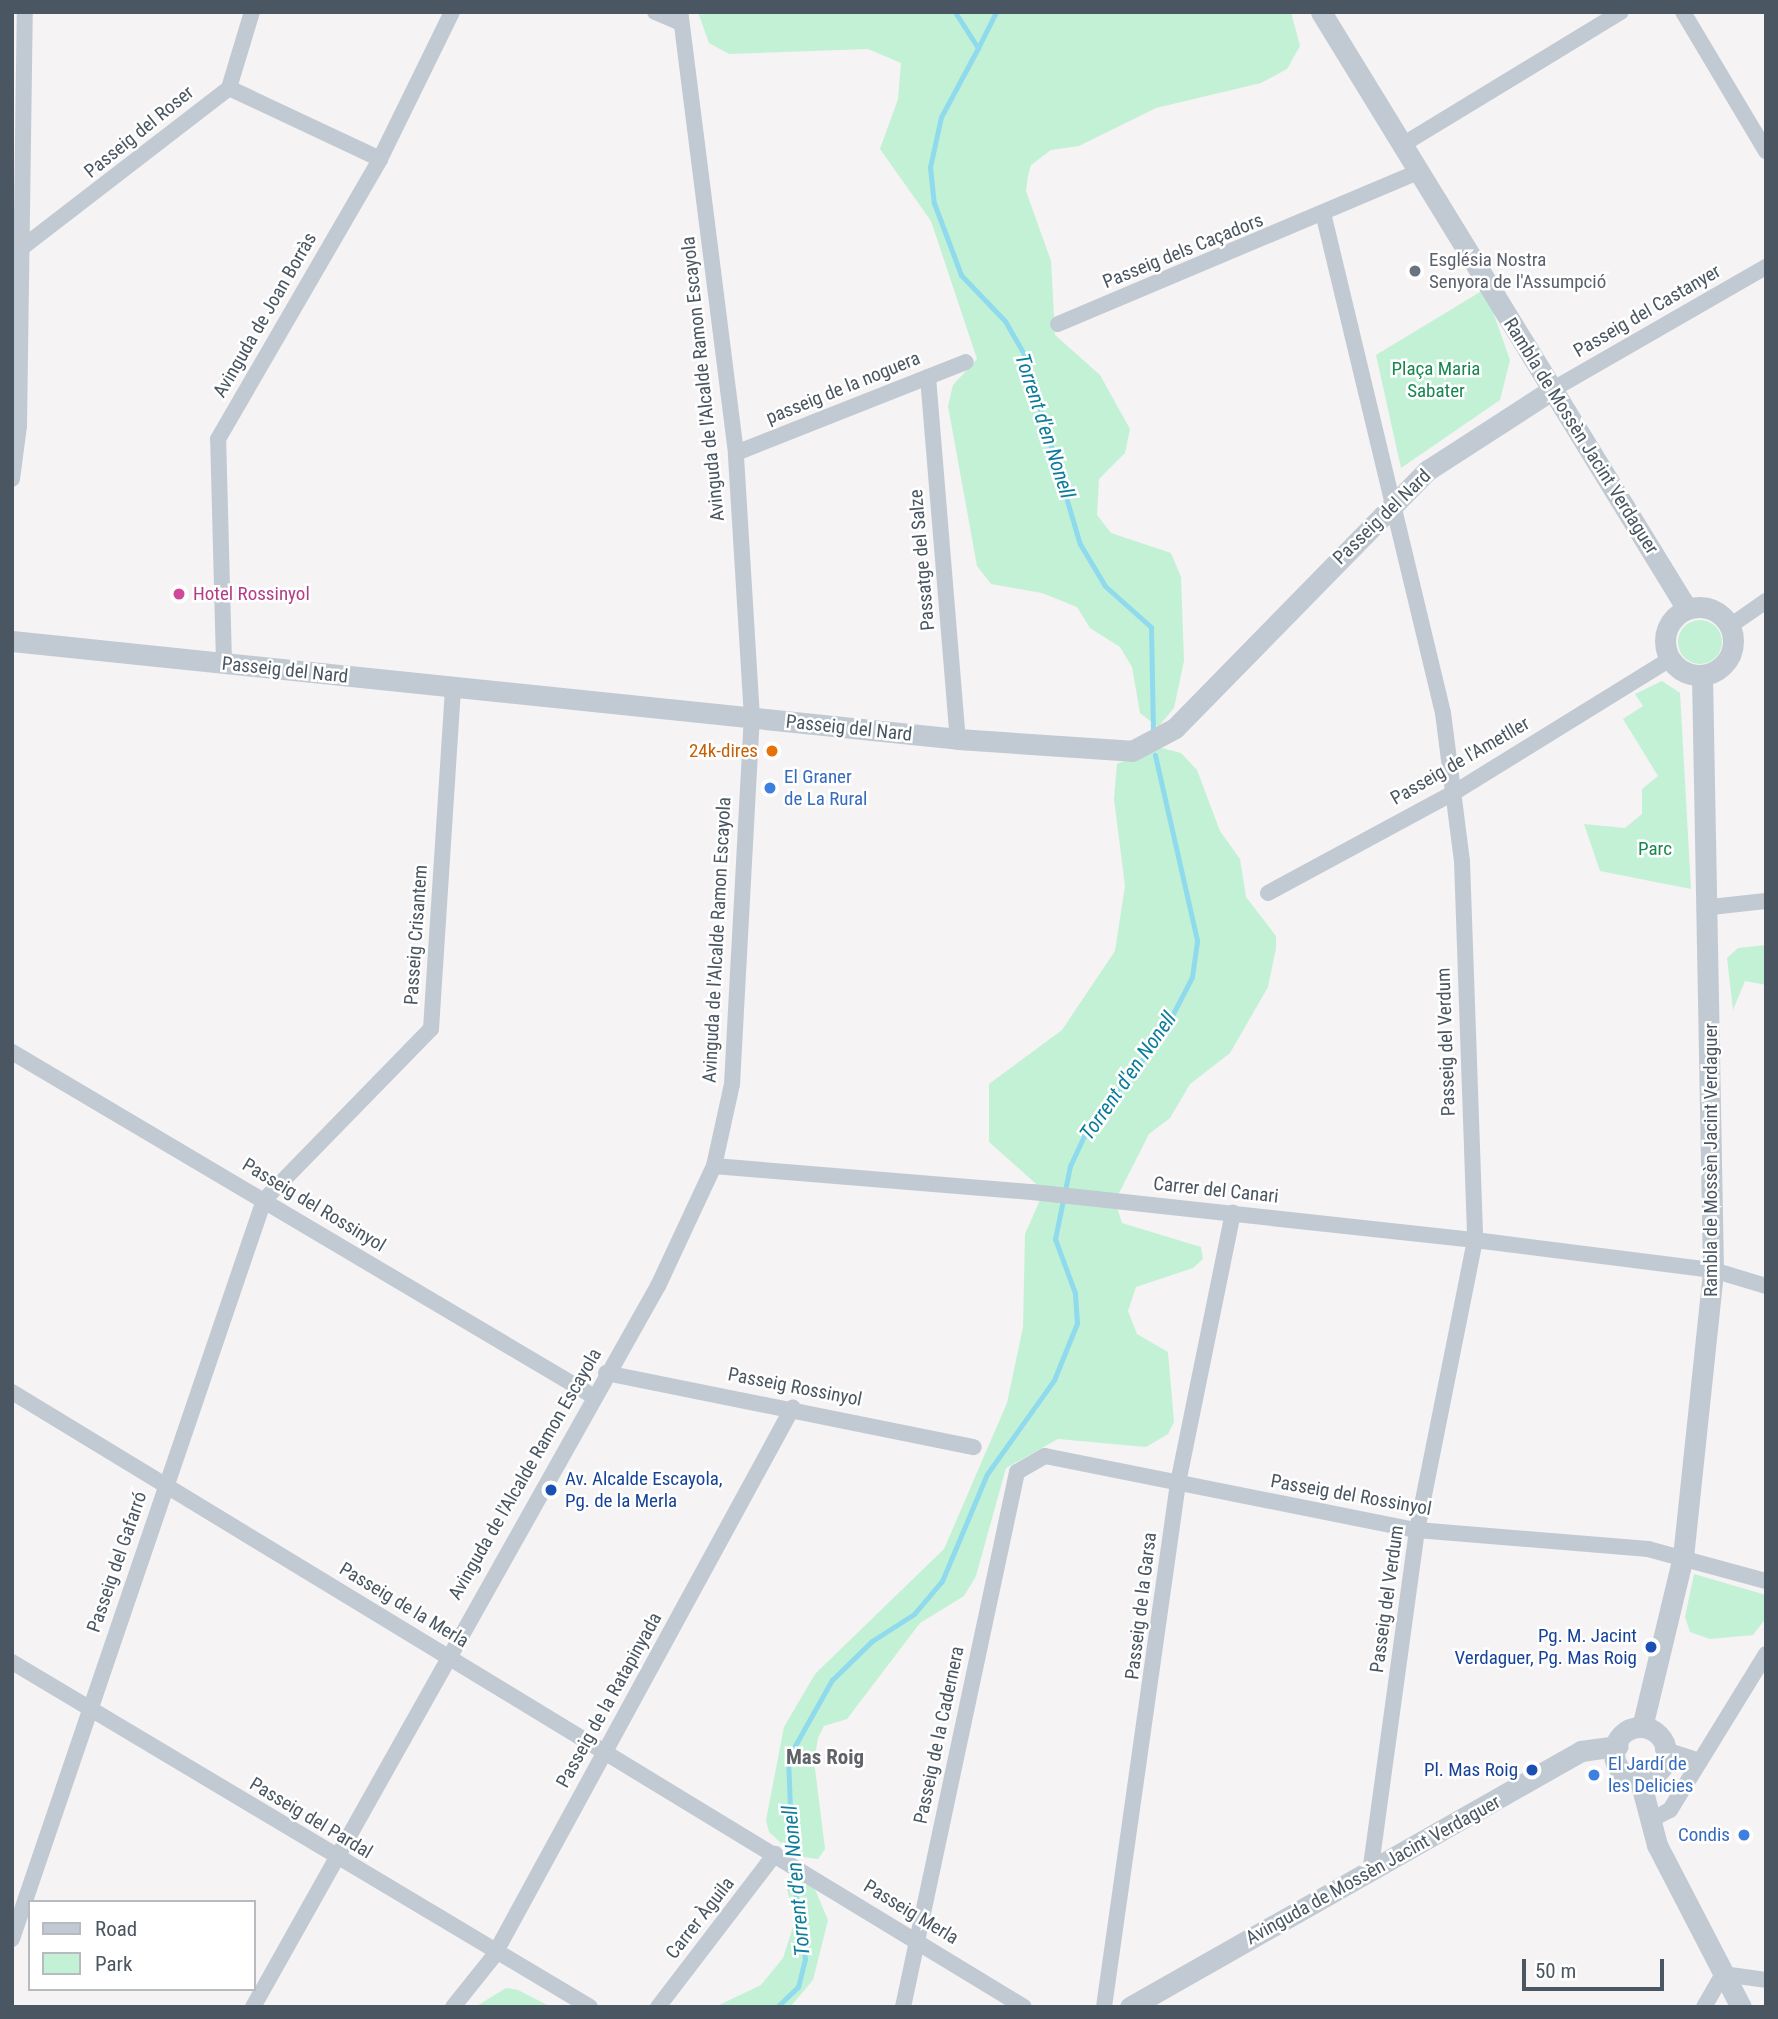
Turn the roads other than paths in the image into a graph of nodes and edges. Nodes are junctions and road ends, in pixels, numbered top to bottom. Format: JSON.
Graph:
{"nodes":[{"id":1,"x":25,"y":12,"type":"edge"},
{"id":2,"x":252,"y":12,"type":"edge"},
{"id":3,"x":452,"y":12,"type":"edge"},
{"id":4,"x":655,"y":12,"type":"edge"},
{"id":5,"x":1321,"y":12,"type":"edge"},
{"id":6,"x":1621,"y":12,"type":"edge"},
{"id":7,"x":1683,"y":12,"type":"edge"},
{"id":8,"x":681,"y":18,"type":"edge"},
{"id":9,"x":229,"y":88,"type":"junction"},
{"id":10,"x":1402,"y":145,"type":"junction"},
{"id":11,"x":1766,"y":151,"type":"edge"},
{"id":12,"x":380,"y":159,"type":"junction"},
{"id":13,"x":1418,"y":172,"type":"junction"},
{"id":14,"x":1324,"y":217,"type":"junction"},
{"id":15,"x":17,"y":253,"type":"edge"},
{"id":16,"x":1766,"y":267,"type":"edge"},
{"id":17,"x":1058,"y":324,"type":"dead end"},
{"id":18,"x":966,"y":362,"type":"dead end"},
{"id":19,"x":928,"y":377,"type":"junction"},
{"id":20,"x":1550,"y":391,"type":"junction"},
{"id":21,"x":736,"y":453,"type":"junction"},
{"id":22,"x":12,"y":480,"type":"edge"},
{"id":23,"x":1391,"y":504,"type":"junction"},
{"id":24,"x":1766,"y":601,"type":"edge"},
{"id":25,"x":1687,"y":609,"type":"junction"},
{"id":26,"x":1730,"y":626,"type":"junction"},
{"id":27,"x":12,"y":641,"type":"edge"},
{"id":28,"x":1670,"y":659,"type":"junction"},
{"id":29,"x":224,"y":663,"type":"junction"},
{"id":30,"x":1702,"y":675,"type":"junction"},
{"id":31,"x":453,"y":688,"type":"junction"},
{"id":32,"x":752,"y":718,"type":"junction"},
{"id":33,"x":958,"y":739,"type":"junction"},
{"id":34,"x":1455,"y":792,"type":"junction"},
{"id":35,"x":1268,"y":893,"type":"dead end"},
{"id":36,"x":1766,"y":901,"type":"edge"},
{"id":37,"x":1711,"y":907,"type":"junction"},
{"id":38,"x":12,"y":1052,"type":"edge"},
{"id":39,"x":714,"y":1166,"type":"junction"},
{"id":40,"x":264,"y":1200,"type":"junction"},
{"id":41,"x":1233,"y":1213,"type":"junction"},
{"id":42,"x":1475,"y":1240,"type":"junction"},
{"id":43,"x":1713,"y":1270,"type":"junction"},
{"id":44,"x":1766,"y":1286,"type":"edge"},
{"id":45,"x":606,"y":1373,"type":"junction"},
{"id":46,"x":12,"y":1392,"type":"edge"},
{"id":47,"x":593,"y":1396,"type":"junction"},
{"id":48,"x":793,"y":1407,"type":"junction"},
{"id":49,"x":974,"y":1447,"type":"dead end"},
{"id":50,"x":1017,"y":1472,"type":"joint"},
{"id":51,"x":1178,"y":1483,"type":"junction"},
{"id":52,"x":165,"y":1485,"type":"junction"},
{"id":53,"x":1417,"y":1530,"type":"junction"},
{"id":54,"x":1683,"y":1557,"type":"junction"},
{"id":55,"x":1766,"y":1581,"type":"edge"},
{"id":56,"x":1766,"y":1654,"type":"edge"},
{"id":57,"x":447,"y":1655,"type":"junction"},
{"id":58,"x":12,"y":1662,"type":"edge"},
{"id":59,"x":90,"y":1708,"type":"junction"},
{"id":60,"x":1643,"y":1723,"type":"junction"},
{"id":61,"x":1618,"y":1746,"type":"junction"},
{"id":62,"x":1663,"y":1749,"type":"junction"},
{"id":63,"x":605,"y":1751,"type":"junction"},
{"id":64,"x":1700,"y":1761,"type":"junction"},
{"id":65,"x":1641,"y":1784,"type":"junction"},
{"id":66,"x":1648,"y":1821,"type":"junction"},
{"id":67,"x":775,"y":1854,"type":"junction"},
{"id":68,"x":333,"y":1857,"type":"junction"},
{"id":69,"x":1370,"y":1872,"type":"junction"},
{"id":70,"x":12,"y":1939,"type":"edge"},
{"id":71,"x":916,"y":1940,"type":"junction"},
{"id":72,"x":496,"y":1952,"type":"junction"},
{"id":73,"x":1723,"y":1974,"type":"junction"},
{"id":74,"x":1766,"y":1980,"type":"edge"},
{"id":75,"x":253,"y":2007,"type":"edge"},
{"id":76,"x":453,"y":2007,"type":"edge"},
{"id":77,"x":590,"y":2007,"type":"edge"},
{"id":78,"x":658,"y":2007,"type":"edge"},
{"id":79,"x":903,"y":2007,"type":"edge"},
{"id":80,"x":1024,"y":2007,"type":"edge"},
{"id":81,"x":1104,"y":2007,"type":"edge"},
{"id":82,"x":1130,"y":2007,"type":"edge"},
{"id":83,"x":1704,"y":2007,"type":"edge"},
{"id":84,"x":1741,"y":2007,"type":"edge"}],
"edges":[{"from":1,"to":15,"type":"street"},
{"from":2,"to":9,"type":"street"},
{"from":3,"to":12,"type":"street","name":"Avinguda de Joan Borràs"},
{"from":4,"to":8,"type":"street"},
{"from":5,"to":10,"type":"street","name":"Rambla de Mossèn Jacint Verdaguer"},
{"from":6,"to":10,"type":"street"},
{"from":7,"to":11,"type":"street"},
{"from":8,"to":21,"type":"street","name":"Avinguda de l'Alcalde Ramon Escayola"},
{"from":9,"to":12,"type":"street"},
{"from":9,"to":15,"type":"street","name":"Passeig del Roser"},
{"from":10,"to":13,"type":"street","name":"Rambla de Mossèn Jacint Verdaguer"},
{"from":12,"to":29,"type":"street","name":"Avinguda de Joan Borràs"},
{"from":13,"to":14,"type":"street"},
{"from":13,"to":20,"type":"street","name":"Rambla de Mossèn Jacint Verdaguer"},
{"from":14,"to":17,"type":"street","name":"Passeig dels Caçadors"},
{"from":14,"to":23,"type":"street","name":"Passeig del Verdum"},
{"from":15,"to":22,"type":"street"},
{"from":16,"to":20,"type":"street","name":"Passeig del Castanyer"},
{"from":18,"to":19,"type":"street","name":"passeig de la noguera"},
{"from":19,"to":21,"type":"street","name":"passeig de la noguera"},
{"from":19,"to":33,"type":"street","name":"Passatge del Salze"},
{"from":20,"to":23,"type":"street","name":"Passeig del Nard"},
{"from":20,"to":25,"type":"street","name":"Rambla de Mossèn Jacint Verdaguer"},
{"from":21,"to":32,"type":"street","name":"Avinguda de l'Alcalde Ramon Escayola"},
{"from":23,"to":33,"type":"street","name":"Passeig del Nard"},
{"from":23,"to":34,"type":"street","name":"Passeig del Verdum"},
{"from":24,"to":26,"type":"street"},
{"from":25,"to":26,"type":"street"},
{"from":25,"to":28,"type":"street"},
{"from":26,"to":30,"type":"street"},
{"from":27,"to":29,"type":"street","name":"Passeig del Nard"},
{"from":28,"to":30,"type":"street"},
{"from":28,"to":34,"type":"street","name":"Passeig de l'Ametller"},
{"from":29,"to":31,"type":"street","name":"Passeig del Nard"},
{"from":30,"to":37,"type":"street","name":"Rambla de Mossèn Jacint Verdaguer"},
{"from":31,"to":32,"type":"street","name":"Passeig del Nard"},
{"from":31,"to":40,"type":"street","name":"Passeig Crisantem"},
{"from":32,"to":33,"type":"street","name":"Passeig del Nard"},
{"from":32,"to":39,"type":"street","name":"Avinguda de l'Alcalde Ramon Escayola"},
{"from":34,"to":35,"type":"street","name":"Passeig de l'Ametller"},
{"from":34,"to":42,"type":"street","name":"Passeig del Verdum"},
{"from":36,"to":37,"type":"street"},
{"from":37,"to":43,"type":"street","name":"Rambla de Mossèn Jacint Verdaguer"},
{"from":38,"to":40,"type":"street","name":"Passeig del Rossinyol"},
{"from":39,"to":41,"type":"street","name":"Carrer del Canari"},
{"from":39,"to":45,"type":"street","name":"Avinguda de l'Alcalde Ramon Escayola"},
{"from":40,"to":47,"type":"street","name":"Passeig del Rossinyol"},
{"from":40,"to":52,"type":"street","name":"Passeig del Gafarró"},
{"from":41,"to":42,"type":"street","name":"Carrer del Canari"},
{"from":41,"to":51,"type":"street","name":"Passeig de la Garsa"},
{"from":42,"to":43,"type":"street","name":"Carrer del Canari"},
{"from":42,"to":53,"type":"street","name":"Passeig del Verdum"},
{"from":43,"to":44,"type":"street","name":"Carrer del Canari"},
{"from":43,"to":54,"type":"street","name":"Rambla de Mossèn Jacint Verdaguer"},
{"from":45,"to":47,"type":"street","name":"Avinguda de l'Alcalde Ramon Escayola"},
{"from":45,"to":48,"type":"street","name":"Passeig Rossinyol"},
{"from":46,"to":52,"type":"street","name":"Passeig de la Merla"},
{"from":47,"to":57,"type":"street","name":"Avinguda de l'Alcalde Ramon Escayola"},
{"from":48,"to":49,"type":"street","name":"Passeig Rossinyol"},
{"from":48,"to":63,"type":"street","name":"Passeig de la Ratapinyada"},
{"from":50,"to":51,"type":"street","name":"Passeig del Rossinyol"},
{"from":50,"to":71,"type":"street","name":"Passeig de la Cadernera"},
{"from":51,"to":53,"type":"street","name":"Passeig del Rossinyol"},
{"from":51,"to":81,"type":"street","name":"Passeig de la Garsa"},
{"from":52,"to":57,"type":"street","name":"Passeig de la Merla"},
{"from":52,"to":59,"type":"street","name":"Passeig del Gafarró"},
{"from":53,"to":54,"type":"street","name":"Passeig del Rossinyol"},
{"from":53,"to":69,"type":"street","name":"Passeig del Verdum"},
{"from":54,"to":55,"type":"street","name":"Passeig del Rossinyol"},
{"from":54,"to":60,"type":"street","name":"Rambla de Mossèn Jacint Verdaguer"},
{"from":56,"to":64,"type":"street"},
{"from":57,"to":63,"type":"street","name":"Passeig de la Merla"},
{"from":57,"to":68,"type":"street","name":"Avinguda de l'Alcalde Ramon Escayola"},
{"from":58,"to":59,"type":"street","name":"Passeig del Pardal"},
{"from":59,"to":68,"type":"street","name":"Passeig del Pardal"},
{"from":59,"to":70,"type":"street","name":"Passeig del Gafarró"},
{"from":60,"to":61,"type":"street"},
{"from":60,"to":62,"type":"street"},
{"from":61,"to":65,"type":"street"},
{"from":61,"to":69,"type":"street","name":"Avinguda de Mossèn Jacint Verdaguer"},
{"from":62,"to":64,"type":"street"},
{"from":62,"to":65,"type":"street"},
{"from":63,"to":67,"type":"street","name":"Passeig de la Merla"},
{"from":63,"to":72,"type":"street","name":"Passeig de la Ratapinyada"},
{"from":64,"to":66,"type":"street"},
{"from":65,"to":66,"type":"street"},
{"from":66,"to":73,"type":"street"},
{"from":67,"to":71,"type":"street","name":"Passeig Merla"},
{"from":67,"to":78,"type":"street","name":"Carrer Àguila"},
{"from":68,"to":72,"type":"street","name":"Passeig del Pardal"},
{"from":68,"to":75,"type":"street","name":"Avinguda de l'Alcalde Ramon Escayola"},
{"from":69,"to":82,"type":"street","name":"Avinguda de Mossèn Jacint Verdaguer"},
{"from":71,"to":79,"type":"street","name":"Passeig de la Cadernera"},
{"from":71,"to":80,"type":"street","name":"Passeig Merla"},
{"from":72,"to":76,"type":"street","name":"Passeig de la Ratapinyada"},
{"from":72,"to":77,"type":"street","name":"Passeig del Pardal"},
{"from":73,"to":74,"type":"street"},
{"from":73,"to":83,"type":"street"},
{"from":73,"to":84,"type":"street"}]}
